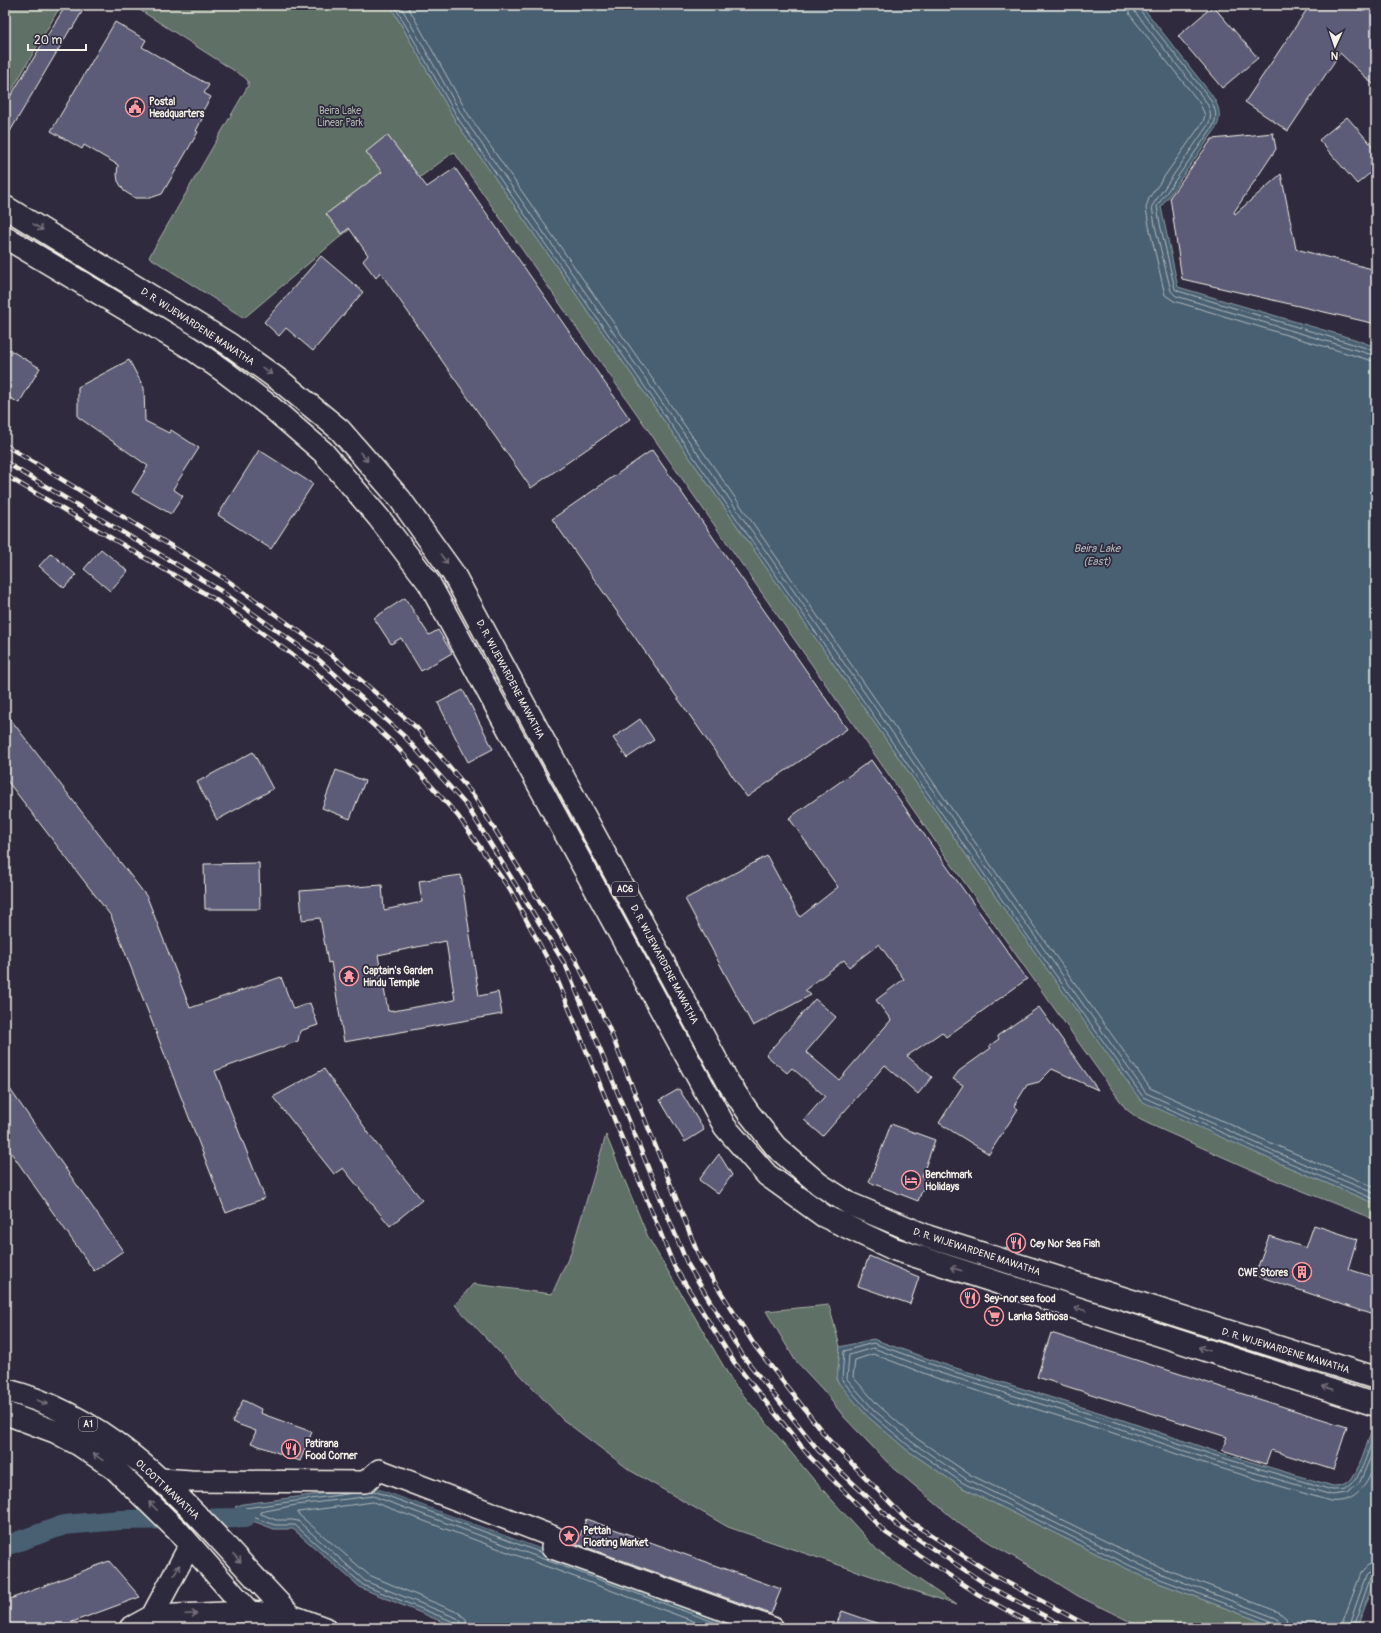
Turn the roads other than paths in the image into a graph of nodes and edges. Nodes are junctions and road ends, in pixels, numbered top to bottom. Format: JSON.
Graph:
{"nodes":[{"id":1,"x":5,"y":207,"type":"edge"},
{"id":2,"x":5,"y":236,"type":"edge"},
{"id":3,"x":1374,"y":1377,"type":"edge"},
{"id":4,"x":5,"y":1390,"type":"edge"},
{"id":5,"x":1370,"y":1402,"type":"edge"},
{"id":6,"x":5,"y":1413,"type":"edge"},
{"id":7,"x":160,"y":1479,"type":"junction"},
{"id":8,"x":184,"y":1538,"type":"junction"},
{"id":9,"x":152,"y":1616,"type":"junction"},
{"id":10,"x":256,"y":1620,"type":"edge"},
{"id":11,"x":296,"y":1621,"type":"edge"},
{"id":12,"x":130,"y":1628,"type":"edge"},
{"id":13,"x":325,"y":1628,"type":"edge"},
{"id":14,"x":773,"y":1628,"type":"edge"}],
"edges":[{"from":1,"to":3,"type":"main road","name":"D. R. WIJEWARDENE MAWATHA","number":"AC6","one_way":true},
{"from":5,"to":2,"type":"main road","number":"AC6","one_way":true},
{"from":4,"to":7,"type":"main road","name":"OLCOTT MAWATHA","number":"A1","one_way":true},
{"from":8,"to":6,"type":"main road","number":"A1","one_way":true},
{"from":7,"to":11,"type":"main road","name":"OLCOTT MAWATHA","number":"A1","one_way":true},
{"from":7,"to":14,"type":"street"},
{"from":9,"to":8,"type":"street","one_way":true},
{"from":8,"to":10,"type":"main road","number":"A1"},
{"from":9,"to":10,"type":"street","one_way":true},
{"from":9,"to":12,"type":"street"},
{"from":10,"to":11,"type":"street"},
{"from":11,"to":13,"type":"street"}]}
